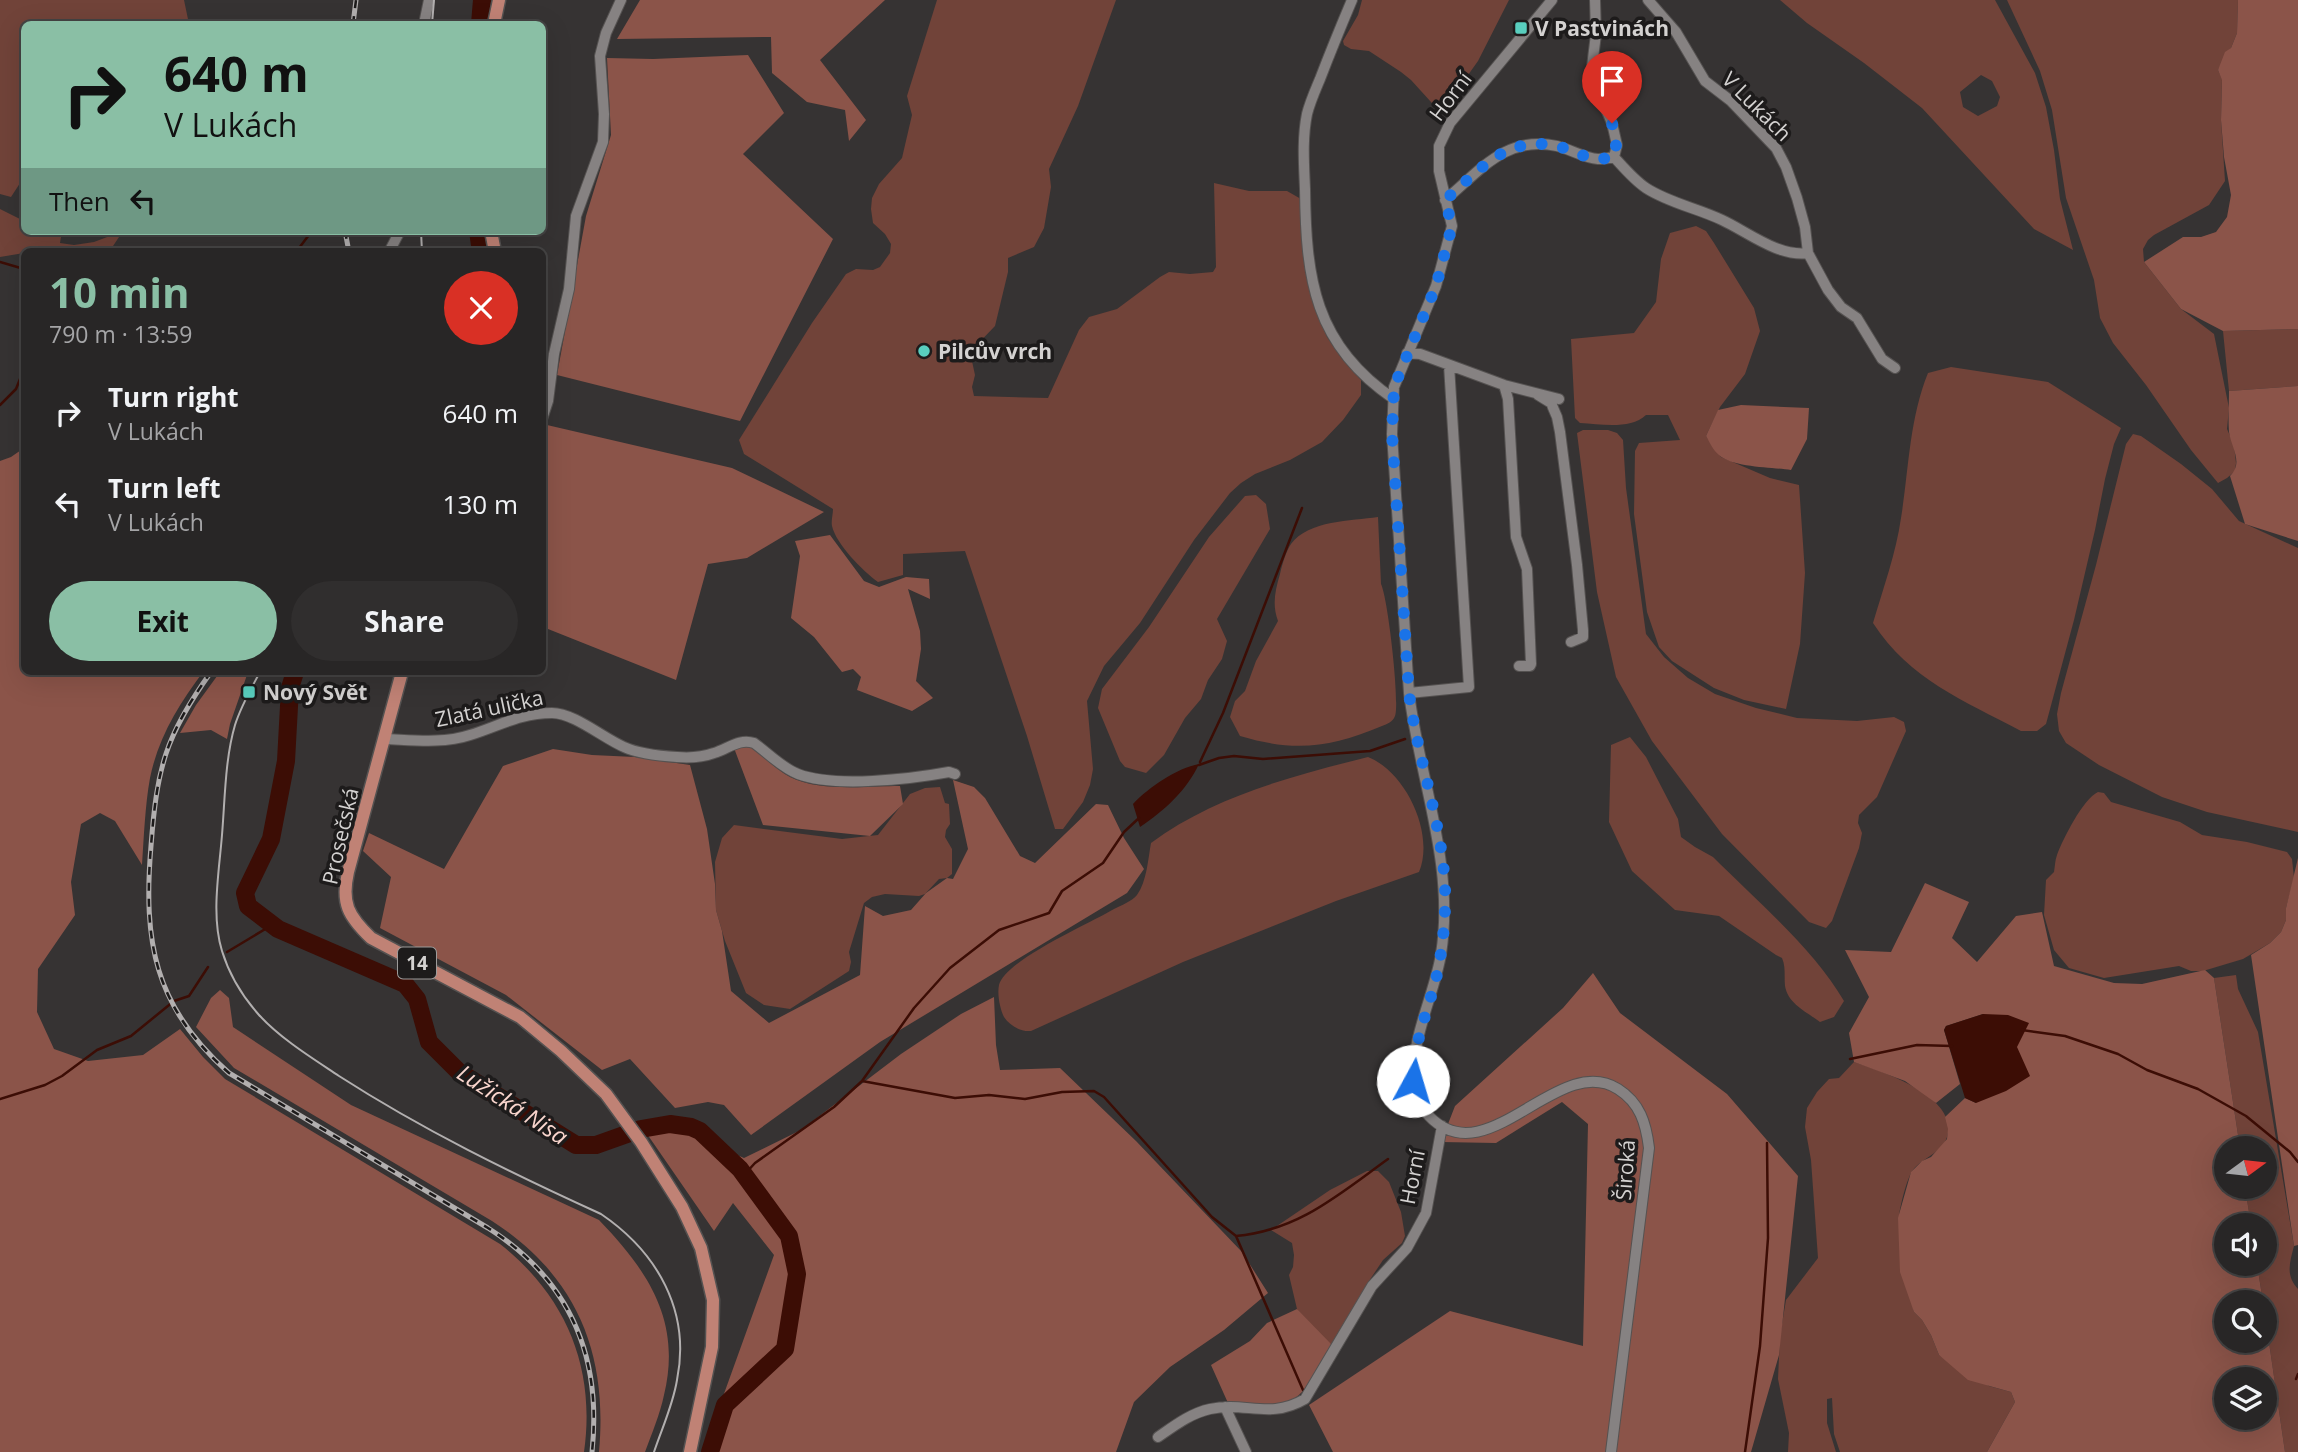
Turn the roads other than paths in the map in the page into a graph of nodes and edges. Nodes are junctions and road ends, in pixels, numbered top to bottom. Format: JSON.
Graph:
{"nodes":[{"id":1,"x":429,"y":0,"type":"edge"},
{"id":2,"x":499,"y":0,"type":"edge"},
{"id":3,"x":621,"y":0,"type":"edge"},
{"id":4,"x":1352,"y":0,"type":"edge"},
{"id":5,"x":1552,"y":0,"type":"edge"},
{"id":6,"x":1594,"y":0,"type":"edge"},
{"id":7,"x":1648,"y":0,"type":"edge"},
{"id":8,"x":426,"y":21,"type":"edge"},
{"id":9,"x":495,"y":21,"type":"edge"},
{"id":10,"x":1614,"y":157,"type":"junction"},
{"id":11,"x":1445,"y":200,"type":"junction"},
{"id":12,"x":1808,"y":253,"type":"junction"},
{"id":13,"x":1407,"y":353,"type":"junction"},
{"id":14,"x":1449,"y":365,"type":"junction"},
{"id":15,"x":1895,"y":368,"type":"dead end"},
{"id":16,"x":1504,"y":385,"type":"junction"},
{"id":17,"x":1538,"y":395,"type":"junction"},
{"id":18,"x":1394,"y":399,"type":"junction"},
{"id":19,"x":1559,"y":399,"type":"dead end"},
{"id":20,"x":546,"y":407,"type":"edge"},
{"id":21,"x":1571,"y":642,"type":"dead end"},
{"id":22,"x":1519,"y":666,"type":"dead end"},
{"id":23,"x":401,"y":675,"type":"edge"},
{"id":24,"x":1409,"y":693,"type":"junction"},
{"id":25,"x":384,"y":739,"type":"junction"},
{"id":26,"x":955,"y":774,"type":"dead end"},
{"id":27,"x":1442,"y":1126,"type":"junction"},
{"id":28,"x":1225,"y":1407,"type":"junction"},
{"id":29,"x":1158,"y":1437,"type":"dead end"},
{"id":30,"x":690,"y":1452,"type":"edge"},
{"id":31,"x":1246,"y":1452,"type":"edge"},
{"id":32,"x":1611,"y":1452,"type":"edge"}],
"edges":[{"from":1,"to":8,"type":"street"},
{"from":2,"to":9,"type":"main road"},
{"from":3,"to":20,"type":"street"},
{"from":4,"to":18,"type":"street"},
{"from":5,"to":11,"type":"street","name":"Horní"},
{"from":6,"to":10,"type":"street"},
{"from":7,"to":12,"type":"street","name":"V Lukách"},
{"from":10,"to":11,"type":"street"},
{"from":10,"to":12,"type":"street"},
{"from":11,"to":13,"type":"street","name":"Horní"},
{"from":12,"to":15,"type":"street","name":"V Lukách"},
{"from":13,"to":14,"type":"street"},
{"from":13,"to":18,"type":"street","name":"Horní"},
{"from":14,"to":16,"type":"street"},
{"from":14,"to":24,"type":"street"},
{"from":16,"to":17,"type":"street"},
{"from":16,"to":22,"type":"street"},
{"from":17,"to":19,"type":"street"},
{"from":17,"to":21,"type":"street"},
{"from":18,"to":24,"type":"street","name":"Horní"},
{"from":23,"to":25,"type":"main road","name":"Prosečská","number":"14"},
{"from":24,"to":27,"type":"street","name":"Horní"},
{"from":25,"to":26,"type":"street","name":"Zlatá ulička"},
{"from":25,"to":30,"type":"main road","name":"Prosečská","number":"14"},
{"from":27,"to":28,"type":"street","name":"Horní"},
{"from":27,"to":32,"type":"street","name":"Široká"},
{"from":28,"to":29,"type":"street","name":"Horní"},
{"from":28,"to":31,"type":"street"}]}
